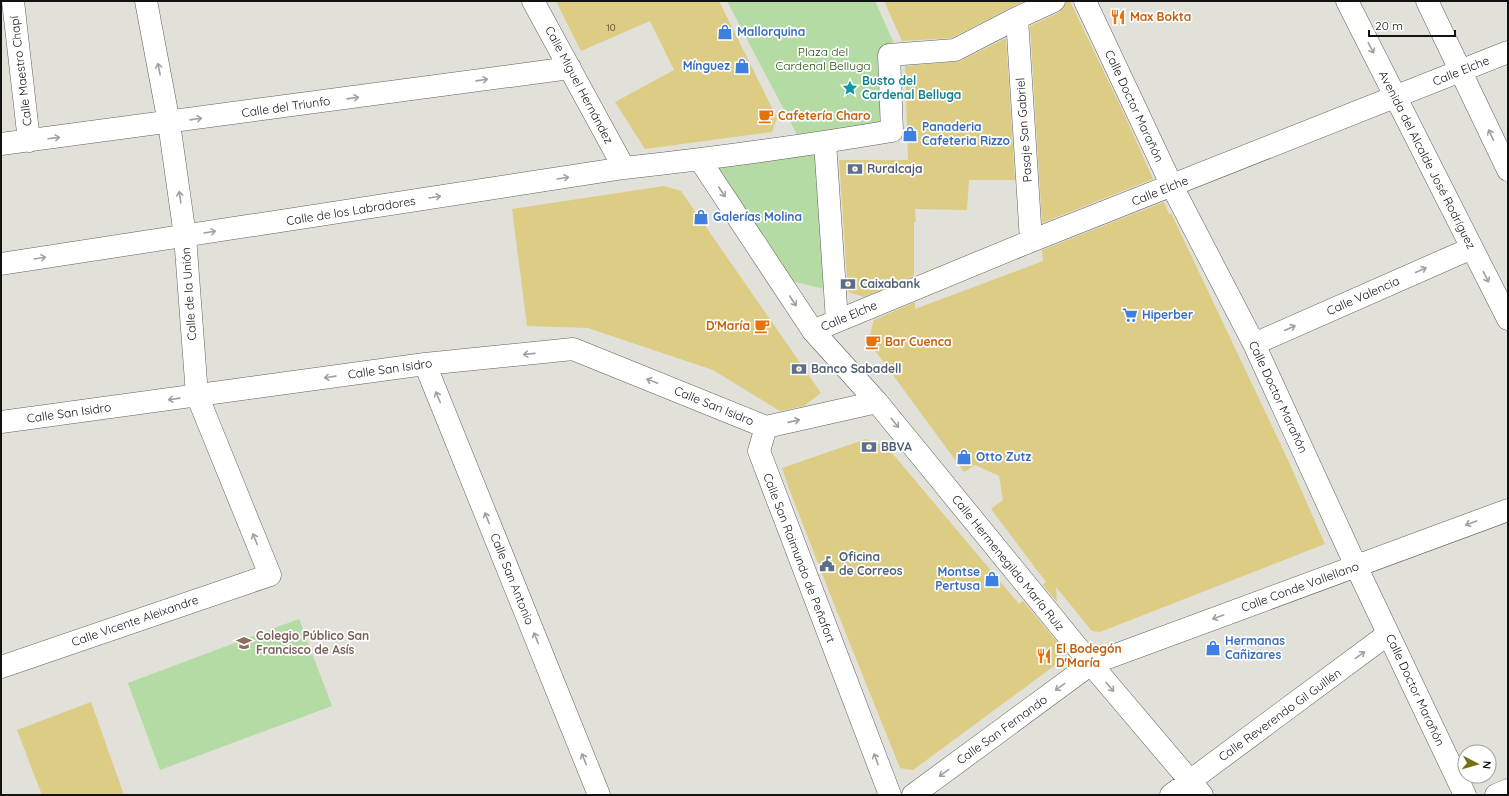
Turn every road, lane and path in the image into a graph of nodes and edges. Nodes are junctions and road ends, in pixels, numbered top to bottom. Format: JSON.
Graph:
{"nodes":[{"id":1,"x":13,"y":1,"type":"edge"},
{"id":2,"x":146,"y":1,"type":"edge"},
{"id":3,"x":533,"y":1,"type":"edge"},
{"id":4,"x":1054,"y":1,"type":"edge"},
{"id":5,"x":1085,"y":1,"type":"edge"},
{"id":6,"x":1347,"y":1,"type":"edge"},
{"id":7,"x":1427,"y":1,"type":"edge"},
{"id":8,"x":1017,"y":18,"type":"junction"},
{"id":9,"x":1508,"y":52,"type":"edge"},
{"id":10,"x":570,"y":68,"type":"junction"},
{"id":11,"x":1460,"y":72,"type":"junction"},
{"id":12,"x":1395,"y":98,"type":"junction"},
{"id":13,"x":169,"y":123,"type":"junction"},
{"id":14,"x":29,"y":141,"type":"junction"},
{"id":15,"x":825,"y":142,"type":"junction"},
{"id":16,"x":1,"y":144,"type":"edge"},
{"id":17,"x":700,"y":160,"type":"junction"},
{"id":18,"x":624,"y":168,"type":"junction"},
{"id":19,"x":1508,"y":170,"type":"edge"},
{"id":20,"x":1172,"y":186,"type":"junction"},
{"id":21,"x":185,"y":236,"type":"junction"},
{"id":22,"x":1031,"y":242,"type":"junction"},
{"id":23,"x":1472,"y":248,"type":"junction"},
{"id":24,"x":1,"y":264,"type":"edge"},
{"id":25,"x":1508,"y":319,"type":"edge"},
{"id":26,"x":837,"y":321,"type":"junction"},
{"id":27,"x":813,"y":331,"type":"junction"},
{"id":28,"x":1254,"y":344,"type":"junction"},
{"id":29,"x":425,"y":364,"type":"junction"},
{"id":30,"x":197,"y":395,"type":"junction"},
{"id":31,"x":877,"y":402,"type":"junction"},
{"id":32,"x":1,"y":422,"type":"edge"},
{"id":33,"x":766,"y":427,"type":"junction"},
{"id":34,"x":1508,"y":510,"type":"edge"},
{"id":35,"x":1356,"y":566,"type":"junction"},
{"id":36,"x":270,"y":575,"type":"joint"},
{"id":37,"x":1388,"y":634,"type":"junction"},
{"id":38,"x":1091,"y":664,"type":"junction"},
{"id":39,"x":1,"y":667,"type":"edge"},
{"id":40,"x":1196,"y":788,"type":"edge"},
{"id":41,"x":1508,"y":790,"type":"edge"},
{"id":42,"x":599,"y":795,"type":"edge"},
{"id":43,"x":890,"y":795,"type":"edge"},
{"id":44,"x":913,"y":795,"type":"edge"},
{"id":45,"x":1171,"y":795,"type":"edge"},
{"id":46,"x":1465,"y":795,"type":"edge"},
{"id":47,"x":1496,"y":795,"type":"edge"}],
"edges":[{"from":1,"to":14,"type":"street","name":"Calle Maestro Chapí"},
{"from":13,"to":2,"type":"street","name":"Calle de la Unión","one_way":true},
{"from":3,"to":10,"type":"street","name":"Calle Miguel Hernández"},
{"from":4,"to":8,"type":"street"},
{"from":5,"to":20,"type":"street","name":"Calle Doctor Marañón"},
{"from":6,"to":12,"type":"street","name":"Avenida del Alcalde José Rodríguez","one_way":true},
{"from":7,"to":11,"type":"street"},
{"from":8,"to":15,"type":"street"},
{"from":8,"to":22,"type":"street","name":"Pasaje San Gabriel"},
{"from":9,"to":11,"type":"street","name":"Calle Elche"},
{"from":13,"to":10,"type":"street","name":"Calle del Triunfo","one_way":true},
{"from":10,"to":18,"type":"street","name":"Calle Miguel Hernández"},
{"from":11,"to":12,"type":"street","name":"Calle Elche"},
{"from":19,"to":11,"type":"street","one_way":true},
{"from":12,"to":20,"type":"street","name":"Calle Elche"},
{"from":12,"to":23,"type":"street","name":"Avenida del Alcalde José Rodríguez"},
{"from":14,"to":13,"type":"street","name":"Calle del Triunfo","one_way":true},
{"from":21,"to":13,"type":"street","name":"Calle de la Unión","one_way":true},
{"from":14,"to":16,"type":"street","name":"Calle del Triunfo"},
{"from":15,"to":17,"type":"street","name":"Calle de los Labradores"},
{"from":15,"to":26,"type":"street"},
{"from":17,"to":18,"type":"street","name":"Calle de los Labradores"},
{"from":17,"to":27,"type":"street","name":"Calle Hermenegildo María Ruiz","one_way":true},
{"from":21,"to":18,"type":"street","name":"Calle de los Labradores","one_way":true},
{"from":20,"to":22,"type":"street","name":"Calle Elche"},
{"from":20,"to":28,"type":"street","name":"Calle Doctor Marañón"},
{"from":24,"to":21,"type":"street","name":"Calle de los Labradores","one_way":true},
{"from":21,"to":30,"type":"street","name":"Calle de la Unión"},
{"from":22,"to":26,"type":"street","name":"Calle Elche"},
{"from":23,"to":25,"type":"street","name":"Avenida del Alcalde José Rodríguez","one_way":true},
{"from":28,"to":23,"type":"street","name":"Calle Valencia","one_way":true},
{"from":26,"to":27,"type":"street","name":"Calle Elche"},
{"from":27,"to":31,"type":"street","name":"Calle Hermenegildo María Ruiz"},
{"from":28,"to":35,"type":"street","name":"Calle Doctor Marañón"},
{"from":29,"to":30,"type":"street","name":"Calle San Isidro","one_way":true},
{"from":33,"to":29,"type":"street","name":"Calle San Isidro","one_way":true},
{"from":42,"to":29,"type":"street","name":"Calle San Antonio","one_way":true},
{"from":30,"to":32,"type":"street","name":"Calle San Isidro","one_way":true},
{"from":36,"to":30,"type":"street","name":"Calle de la Unión","one_way":true},
{"from":33,"to":31,"type":"street","one_way":true},
{"from":31,"to":38,"type":"street","name":"Calle Hermenegildo María Ruiz","one_way":true},
{"from":43,"to":33,"type":"street","name":"Calle San Raimundo de Peñafort","one_way":true},
{"from":34,"to":35,"type":"street","name":"Calle Conde Vallellano","one_way":true},
{"from":35,"to":37,"type":"street","name":"Calle Doctor Marañón"},
{"from":35,"to":38,"type":"street","name":"Calle Conde Vallellano","one_way":true},
{"from":36,"to":39,"type":"street","name":"Calle Vicente Aleixandre"},
{"from":40,"to":37,"type":"street","name":"Calle Reverendo Gil Guillén","one_way":true},
{"from":37,"to":46,"type":"street","name":"Calle Doctor Marañón"},
{"from":38,"to":40,"type":"street","name":"Calle Hermenegildo María Ruiz","one_way":true},
{"from":38,"to":44,"type":"street","name":"Calle San Fernando","one_way":true},
{"from":40,"to":45,"type":"street","name":"Calle Reverendo Gil Guillén"},
{"from":41,"to":47,"type":"street"}]}
